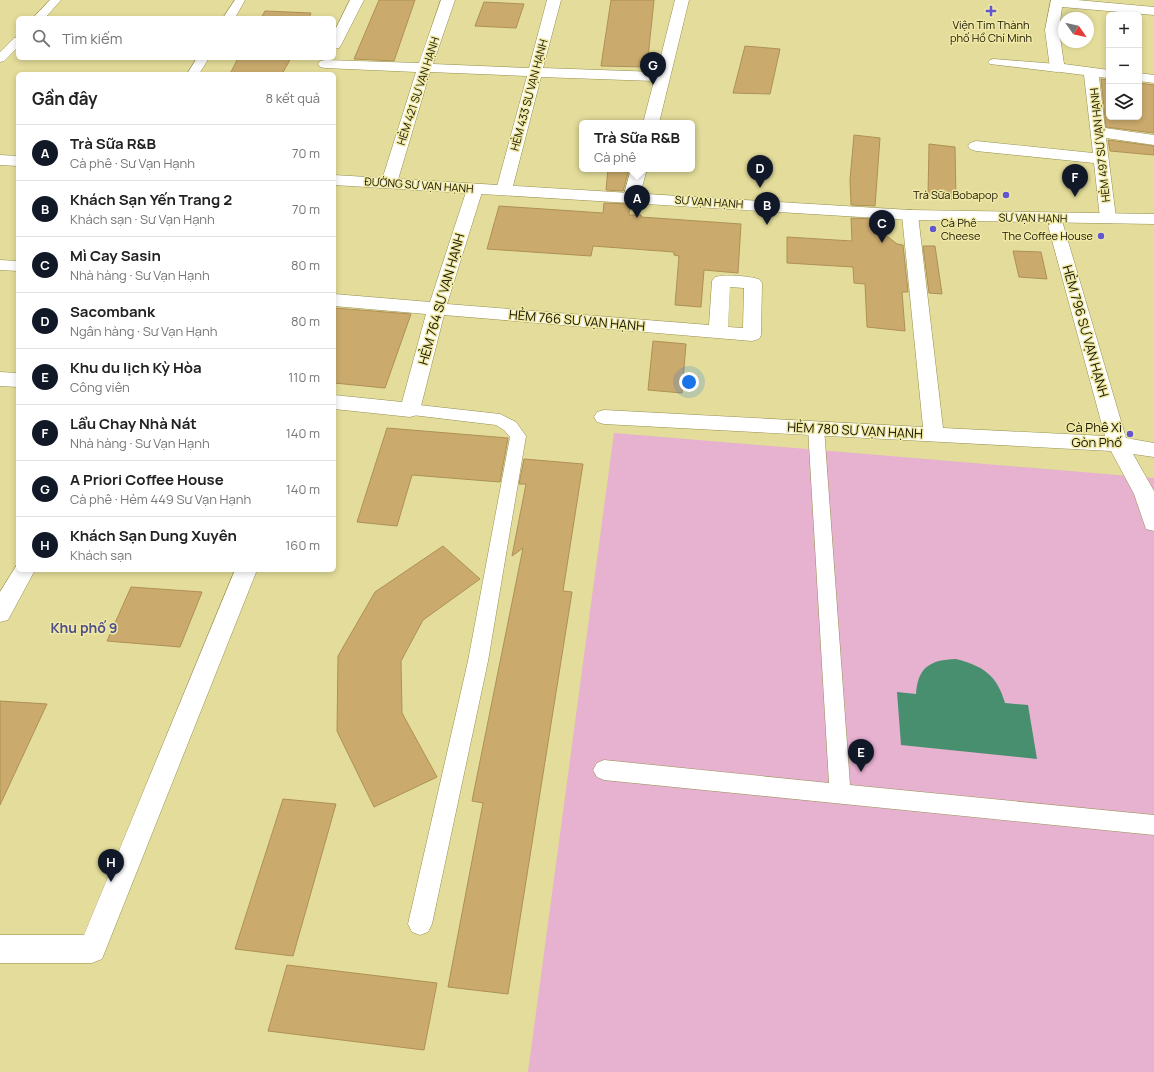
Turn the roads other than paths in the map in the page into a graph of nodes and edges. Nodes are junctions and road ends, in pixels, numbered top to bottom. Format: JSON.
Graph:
{"nodes":[{"id":1,"x":56,"y":0,"type":"edge"},
{"id":2,"x":240,"y":0,"type":"edge"},
{"id":3,"x":356,"y":0,"type":"edge"},
{"id":4,"x":448,"y":0,"type":"edge"},
{"id":5,"x":554,"y":0,"type":"edge"},
{"id":6,"x":682,"y":0,"type":"edge"},
{"id":7,"x":1154,"y":11,"type":"edge"},
{"id":8,"x":41,"y":16,"type":"edge"},
{"id":9,"x":230,"y":16,"type":"edge"},
{"id":10,"x":336,"y":41,"type":"edge"},
{"id":11,"x":16,"y":42,"type":"edge"},
{"id":12,"x":0,"y":59,"type":"edge"},
{"id":13,"x":202,"y":60,"type":"edge"},
{"id":14,"x":994,"y":62,"type":"dead end"},
{"id":15,"x":324,"y":65,"type":"edge"},
{"id":16,"x":424,"y":68,"type":"junction"},
{"id":17,"x":1057,"y":68,"type":"junction"},
{"id":18,"x":194,"y":72,"type":"edge"},
{"id":19,"x":535,"y":72,"type":"junction"},
{"id":20,"x":1091,"y":72,"type":"junction"},
{"id":21,"x":1106,"y":74,"type":"edge"},
{"id":22,"x":663,"y":77,"type":"junction"},
{"id":23,"x":1142,"y":77,"type":"edge"},
{"id":24,"x":1154,"y":79,"type":"edge"},
{"id":25,"x":652,"y":120,"type":"edge"},
{"id":26,"x":1098,"y":132,"type":"junction"},
{"id":27,"x":1154,"y":140,"type":"edge"},
{"id":28,"x":976,"y":146,"type":"dead end"},
{"id":29,"x":1101,"y":159,"type":"junction"},
{"id":30,"x":0,"y":160,"type":"edge"},
{"id":31,"x":16,"y":161,"type":"edge"},
{"id":32,"x":638,"y":172,"type":"edge"},
{"id":33,"x":336,"y":180,"type":"edge"},
{"id":34,"x":389,"y":183,"type":"junction"},
{"id":35,"x":475,"y":189,"type":"junction"},
{"id":36,"x":504,"y":190,"type":"junction"},
{"id":37,"x":631,"y":198,"type":"junction"},
{"id":38,"x":910,"y":215,"type":"junction"},
{"id":39,"x":1054,"y":218,"type":"junction"},
{"id":40,"x":1108,"y":218,"type":"junction"},
{"id":41,"x":1154,"y":219,"type":"edge"},
{"id":42,"x":0,"y":265,"type":"edge"},
{"id":43,"x":16,"y":266,"type":"edge"},
{"id":44,"x":336,"y":300,"type":"edge"},
{"id":45,"x":437,"y":308,"type":"junction"},
{"id":46,"x":718,"y":332,"type":"dead end"},
{"id":47,"x":0,"y":379,"type":"edge"},
{"id":48,"x":16,"y":380,"type":"edge"},
{"id":49,"x":336,"y":402,"type":"edge"},
{"id":50,"x":410,"y":410,"type":"junction"},
{"id":51,"x":604,"y":417,"type":"dead end"},
{"id":52,"x":816,"y":428,"type":"junction"},
{"id":53,"x":934,"y":435,"type":"junction"},
{"id":54,"x":1117,"y":444,"type":"junction"},
{"id":55,"x":1154,"y":450,"type":"edge"},
{"id":56,"x":1154,"y":523,"type":"edge"},
{"id":57,"x":23,"y":572,"type":"edge"},
{"id":58,"x":245,"y":572,"type":"edge"},
{"id":59,"x":0,"y":613,"type":"edge"},
{"id":60,"x":604,"y":770,"type":"dead end"},
{"id":61,"x":840,"y":794,"type":"junction"},
{"id":62,"x":1154,"y":825,"type":"edge"},
{"id":63,"x":420,"y":924,"type":"dead end"},
{"id":64,"x":0,"y":949,"type":"edge"}],
"edges":[{"from":1,"to":8,"type":"lane"},
{"from":2,"to":9,"type":"lane"},
{"from":3,"to":10,"type":"street"},
{"from":4,"to":16,"type":"street","name":"HẺM 421 SƯ VẠN HẠNH"},
{"from":5,"to":19,"type":"street","name":"HẺM 433 SƯ VẠN HẠNH"},
{"from":6,"to":22,"type":"street"},
{"from":7,"to":17,"type":"street"},
{"from":11,"to":12,"type":"lane"},
{"from":13,"to":18,"type":"lane"},
{"from":14,"to":17,"type":"lane"},
{"from":15,"to":16,"type":"street"},
{"from":16,"to":19,"type":"street"},
{"from":16,"to":34,"type":"street","name":"HẺM 421 SƯ VẠN HẠNH"},
{"from":17,"to":20,"type":"street","name":"HẺM 497 SƯ VẠN HẠNH"},
{"from":19,"to":22,"type":"street"},
{"from":19,"to":36,"type":"street","name":"HẺM 433 SƯ VẠN HẠNH"},
{"from":20,"to":21,"type":"street","name":"HẺM 497 SƯ VẠN HẠNH"},
{"from":20,"to":26,"type":"street","name":"HẺM 497 SƯ VẠN HẠNH"},
{"from":22,"to":25,"type":"street"},
{"from":23,"to":24,"type":"street"},
{"from":26,"to":27,"type":"street"},
{"from":26,"to":29,"type":"street","name":"HẺM 497 SƯ VẠN HẠNH"},
{"from":28,"to":29,"type":"street"},
{"from":29,"to":40,"type":"street","name":"HẺM 497 SƯ VẠN HẠNH"},
{"from":30,"to":31,"type":"street"},
{"from":32,"to":37,"type":"street"},
{"from":33,"to":34,"type":"street","name":"ĐƯỜNG SƯ VẠN HẠNH"},
{"from":34,"to":35,"type":"street","name":"ĐƯỜNG SƯ VẠN HẠNH"},
{"from":35,"to":36,"type":"street","name":"ĐƯỜNG SƯ VẠN HẠNH"},
{"from":35,"to":45,"type":"street","name":"HẺM 764 SƯ VẠN HẠNH"},
{"from":36,"to":37,"type":"street","name":"SƯ VẠN HẠNH"},
{"from":37,"to":38,"type":"street","name":"SƯ VẠN HẠNH"},
{"from":38,"to":39,"type":"street","name":"SƯ VẠN HẠNH"},
{"from":38,"to":53,"type":"street","name":"HẺM 780 SƯ VẠN HẠNH"},
{"from":39,"to":40,"type":"street","name":"SƯ VẠN HẠNH"},
{"from":39,"to":54,"type":"street","name":"HẺM 796 SƯ VẠN HẠNH"},
{"from":40,"to":41,"type":"street","name":"SƯ VẠN HẠNH"},
{"from":42,"to":43,"type":"street"},
{"from":44,"to":45,"type":"street","name":"HẺM 766 SƯ VẠN HẠNH"},
{"from":45,"to":46,"type":"street","name":"HẺM 766 SƯ VẠN HẠNH"},
{"from":45,"to":50,"type":"street","name":"HẺM 764 SƯ VẠN HẠNH"},
{"from":47,"to":48,"type":"street"},
{"from":49,"to":50,"type":"street"},
{"from":50,"to":63,"type":"lane"},
{"from":51,"to":52,"type":"street","name":"HẺM 780 SƯ VẠN HẠNH"},
{"from":52,"to":53,"type":"street","name":"HẺM 780 SƯ VẠN HẠNH"},
{"from":52,"to":61,"type":"lane"},
{"from":53,"to":54,"type":"street"},
{"from":54,"to":55,"type":"street"},
{"from":54,"to":56,"type":"street","name":"HẺM 796 SƯ VẠN HẠNH"},
{"from":57,"to":59,"type":"street"},
{"from":58,"to":64,"type":"street"},
{"from":60,"to":61,"type":"lane"},
{"from":61,"to":62,"type":"lane"}]}
